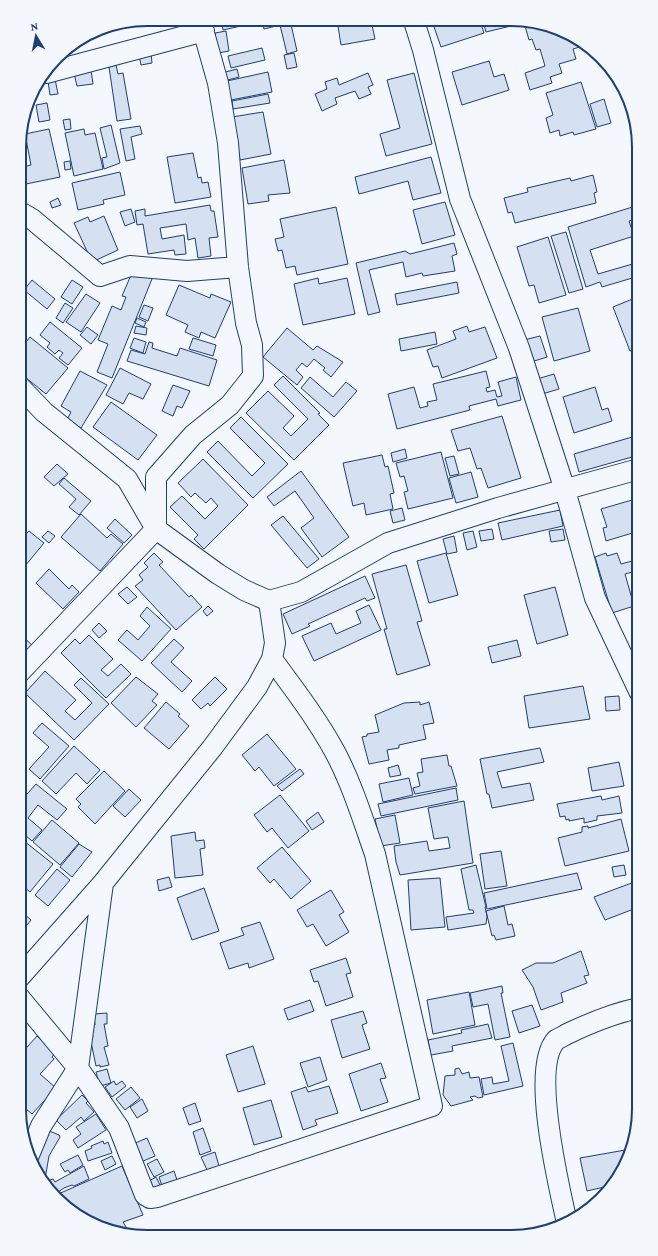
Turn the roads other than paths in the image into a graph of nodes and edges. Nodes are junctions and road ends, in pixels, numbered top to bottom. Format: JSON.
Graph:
{"nodes":[{"id":1,"x":199,"y":26,"type":"edge"},
{"id":2,"x":202,"y":26,"type":"edge"},
{"id":3,"x":416,"y":26,"type":"edge"},
{"id":4,"x":53,"y":71,"type":"edge"},
{"id":5,"x":26,"y":216,"type":"edge"},
{"id":6,"x":238,"y":267,"type":"junction"},
{"id":7,"x":26,"y":393,"type":"edge"},
{"id":8,"x":632,"y":471,"type":"edge"},
{"id":9,"x":565,"y":490,"type":"junction"},
{"id":10,"x":156,"y":529,"type":"junction"},
{"id":11,"x":269,"y":601,"type":"junction"},
{"id":12,"x":272,"y":659,"type":"junction"},
{"id":13,"x":26,"y":666,"type":"edge"},
{"id":14,"x":632,"y":676,"type":"edge"},
{"id":15,"x":103,"y":883,"type":"junction"},
{"id":16,"x":26,"y":970,"type":"edge"},
{"id":17,"x":26,"y":1005,"type":"edge"},
{"id":18,"x":632,"y":1010,"type":"edge"},
{"id":19,"x":78,"y":1068,"type":"junction"},
{"id":20,"x":32,"y":1148,"type":"edge"},
{"id":21,"x":566,"y":1217,"type":"edge"}],
"edges":[{"from":1,"to":4,"type":"street"},
{"from":2,"to":6,"type":"street"},
{"from":3,"to":9,"type":"street"},
{"from":5,"to":6,"type":"street"},
{"from":6,"to":10,"type":"street"},
{"from":7,"to":10,"type":"street"},
{"from":8,"to":9,"type":"street"},
{"from":9,"to":11,"type":"street"},
{"from":9,"to":14,"type":"street"},
{"from":10,"to":11,"type":"street"},
{"from":10,"to":13,"type":"street"},
{"from":11,"to":12,"type":"street"},
{"from":12,"to":15,"type":"street"},
{"from":12,"to":19,"type":"street"},
{"from":15,"to":16,"type":"street"},
{"from":15,"to":19,"type":"street"},
{"from":17,"to":19,"type":"street"},
{"from":18,"to":21,"type":"street"},
{"from":19,"to":20,"type":"street"}]}
